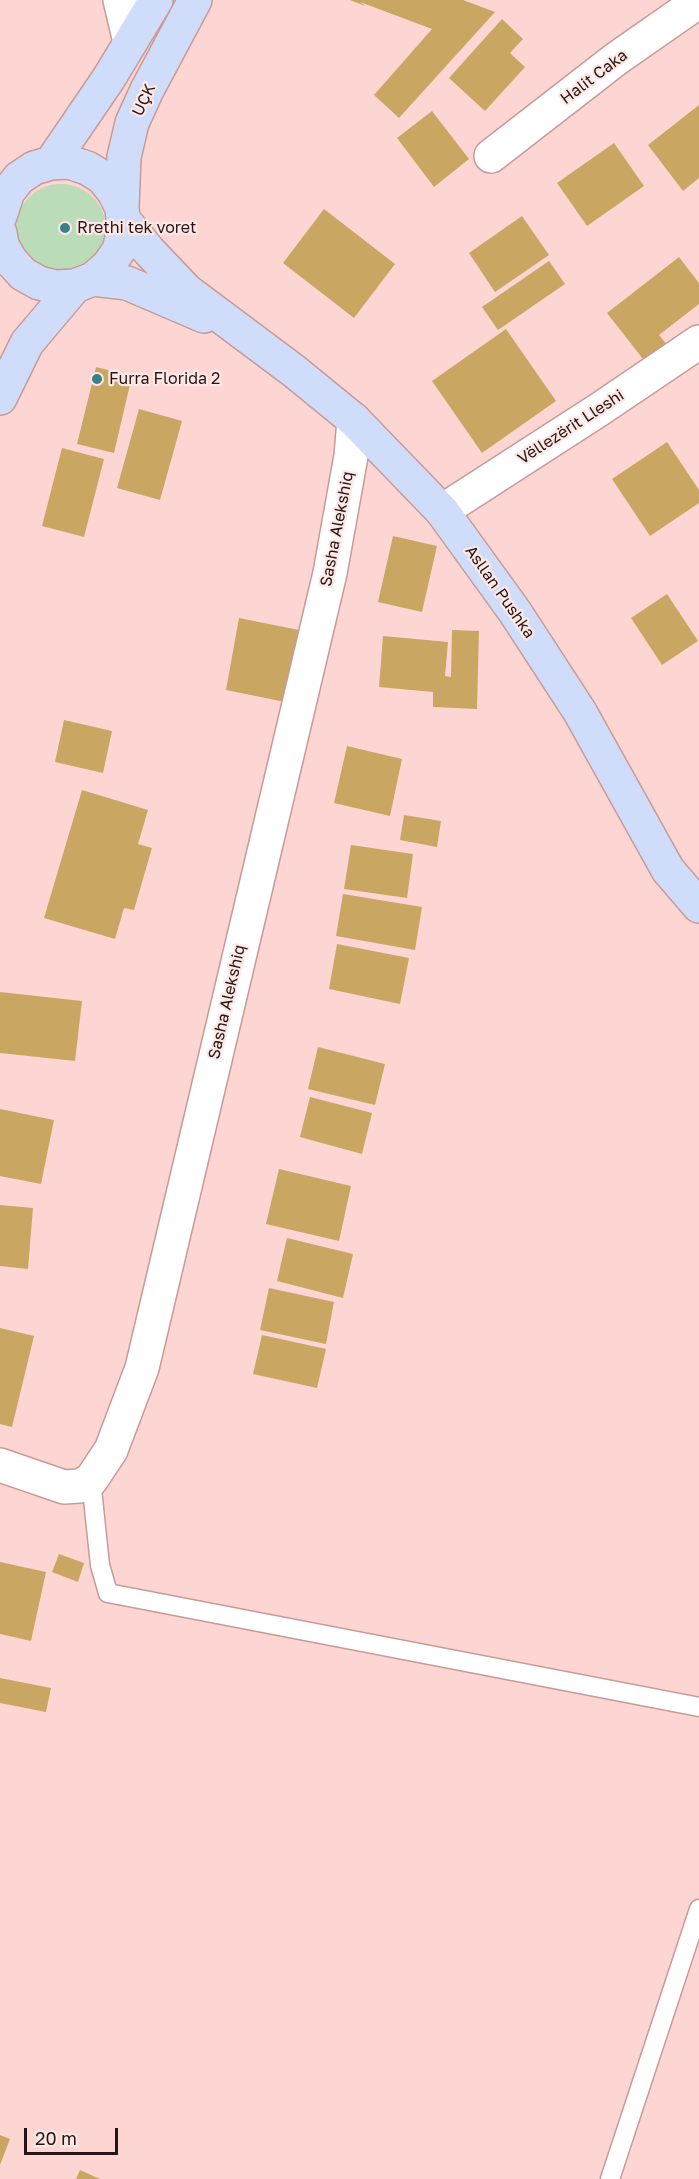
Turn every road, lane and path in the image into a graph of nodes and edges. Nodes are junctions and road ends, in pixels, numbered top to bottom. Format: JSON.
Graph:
{"nodes":[{"id":1,"x":120,"y":0,"type":"edge"},
{"id":2,"x":156,"y":0,"type":"edge"},
{"id":3,"x":195,"y":0,"type":"edge"},
{"id":4,"x":699,"y":1,"type":"edge"},
{"id":5,"x":130,"y":42,"type":"junction"},
{"id":6,"x":491,"y":156,"type":"dead end"},
{"id":7,"x":51,"y":163,"type":"junction"},
{"id":8,"x":122,"y":214,"type":"junction"},
{"id":9,"x":0,"y":216,"type":"edge"},
{"id":10,"x":0,"y":233,"type":"edge"},
{"id":11,"x":84,"y":282,"type":"junction"},
{"id":12,"x":239,"y":331,"type":"junction"},
{"id":13,"x":699,"y":342,"type":"edge"},
{"id":14,"x":0,"y":398,"type":"edge"},
{"id":15,"x":354,"y":420,"type":"junction"},
{"id":16,"x":441,"y":511,"type":"junction"},
{"id":17,"x":699,"y":906,"type":"edge"},
{"id":18,"x":0,"y":1466,"type":"edge"},
{"id":19,"x":91,"y":1480,"type":"junction"},
{"id":20,"x":699,"y":1707,"type":"edge"},
{"id":21,"x":699,"y":1909,"type":"edge"},
{"id":22,"x":610,"y":2179,"type":"edge"}],
"edges":[{"from":1,"to":5,"type":"street"},
{"from":2,"to":5,"type":"main road"},
{"from":3,"to":8,"type":"main road","name":"UÇK"},
{"from":4,"to":6,"type":"street","name":"Halit Caka"},
{"from":5,"to":7,"type":"main road"},
{"from":7,"to":8,"type":"main road","name":"Asllan Pushka"},
{"from":7,"to":9,"type":"main road"},
{"from":8,"to":11,"type":"main road","name":"UÇK"},
{"from":8,"to":12,"type":"main road","name":"Asllan Pushka"},
{"from":10,"to":11,"type":"main road","name":"Asllan Pushka"},
{"from":11,"to":12,"type":"main road","name":"Asllan Pushka"},
{"from":11,"to":14,"type":"main road","name":"UÇK"},
{"from":12,"to":15,"type":"main road","name":"Asllan Pushka"},
{"from":13,"to":16,"type":"street","name":"Vëllezërit Lleshi"},
{"from":15,"to":16,"type":"main road","name":"Asllan Pushka"},
{"from":15,"to":19,"type":"street","name":"Sasha Alekshiq"},
{"from":16,"to":17,"type":"main road","name":"Asllan Pushka"},
{"from":18,"to":19,"type":"street"},
{"from":19,"to":20,"type":"lane"},
{"from":21,"to":22,"type":"lane"}]}
